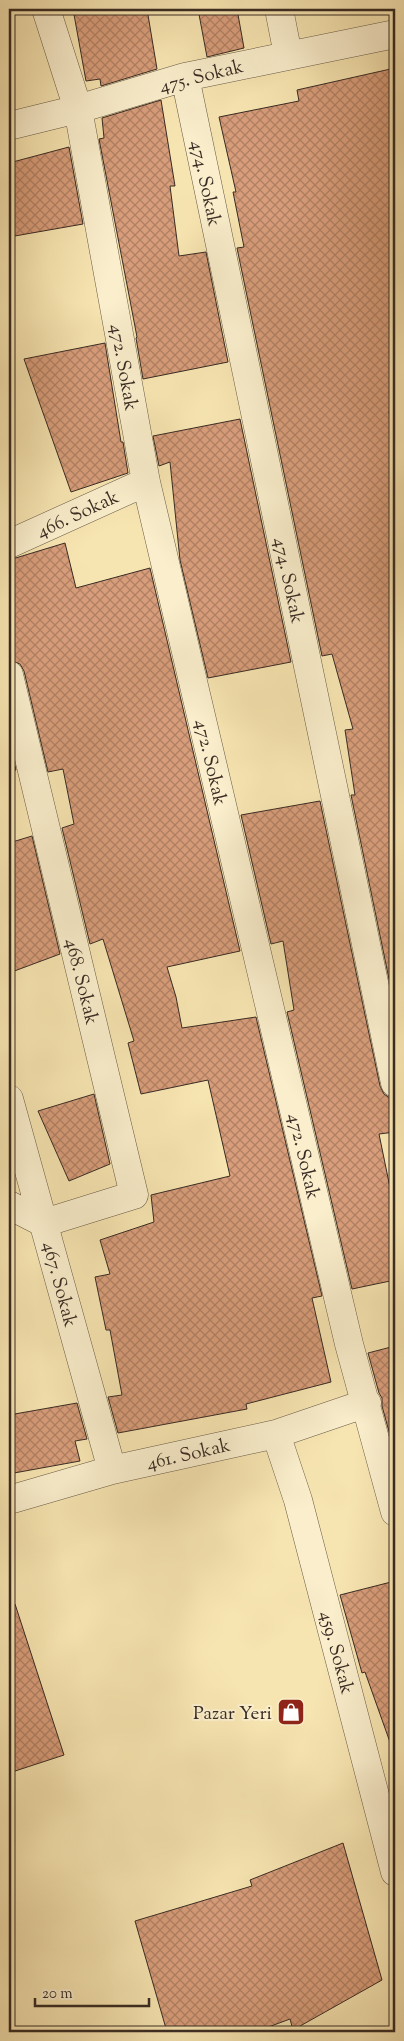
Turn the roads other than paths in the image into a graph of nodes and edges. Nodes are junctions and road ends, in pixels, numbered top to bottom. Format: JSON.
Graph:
{"nodes":[{"id":1,"x":46,"y":9,"type":"edge"},
{"id":2,"x":279,"y":9,"type":"edge"},
{"id":3,"x":395,"y":34,"type":"edge"},
{"id":4,"x":288,"y":55,"type":"junction"},
{"id":5,"x":185,"y":77,"type":"junction"},
{"id":6,"x":78,"y":109,"type":"junction"},
{"id":7,"x":9,"y":126,"type":"edge"},
{"id":8,"x":146,"y":482,"type":"junction"},
{"id":9,"x":9,"y":544,"type":"edge"},
{"id":10,"x":9,"y":675,"type":"edge"},
{"id":11,"x":395,"y":1083,"type":"edge"},
{"id":12,"x":9,"y":1099,"type":"edge"},
{"id":13,"x":9,"y":1205,"type":"edge"},
{"id":14,"x":44,"y":1223,"type":"junction"},
{"id":15,"x":367,"y":1403,"type":"junction"},
{"id":16,"x":276,"y":1434,"type":"junction"},
{"id":17,"x":112,"y":1470,"type":"junction"},
{"id":18,"x":9,"y":1500,"type":"edge"},
{"id":19,"x":395,"y":1512,"type":"edge"},
{"id":20,"x":395,"y":1872,"type":"edge"}],
"edges":[{"from":1,"to":6,"type":"street","name":"472. Sokak"},
{"from":2,"to":4,"type":"street"},
{"from":3,"to":4,"type":"street","name":"475. Sokak"},
{"from":4,"to":5,"type":"street","name":"475. Sokak"},
{"from":5,"to":6,"type":"street","name":"475. Sokak"},
{"from":5,"to":11,"type":"street","name":"474. Sokak"},
{"from":6,"to":7,"type":"street","name":"475. Sokak"},
{"from":6,"to":8,"type":"street","name":"472. Sokak"},
{"from":8,"to":9,"type":"street","name":"466. Sokak"},
{"from":8,"to":15,"type":"street","name":"472. Sokak"},
{"from":10,"to":14,"type":"street","name":"468. Sokak"},
{"from":12,"to":14,"type":"street","name":"467. Sokak"},
{"from":13,"to":14,"type":"street"},
{"from":14,"to":17,"type":"street","name":"467. Sokak"},
{"from":15,"to":16,"type":"street","name":"461. Sokak"},
{"from":15,"to":19,"type":"street","name":"472. Sokak"},
{"from":16,"to":17,"type":"street","name":"461. Sokak"},
{"from":16,"to":20,"type":"street","name":"459. Sokak"},
{"from":17,"to":18,"type":"street","name":"461. Sokak"}]}
